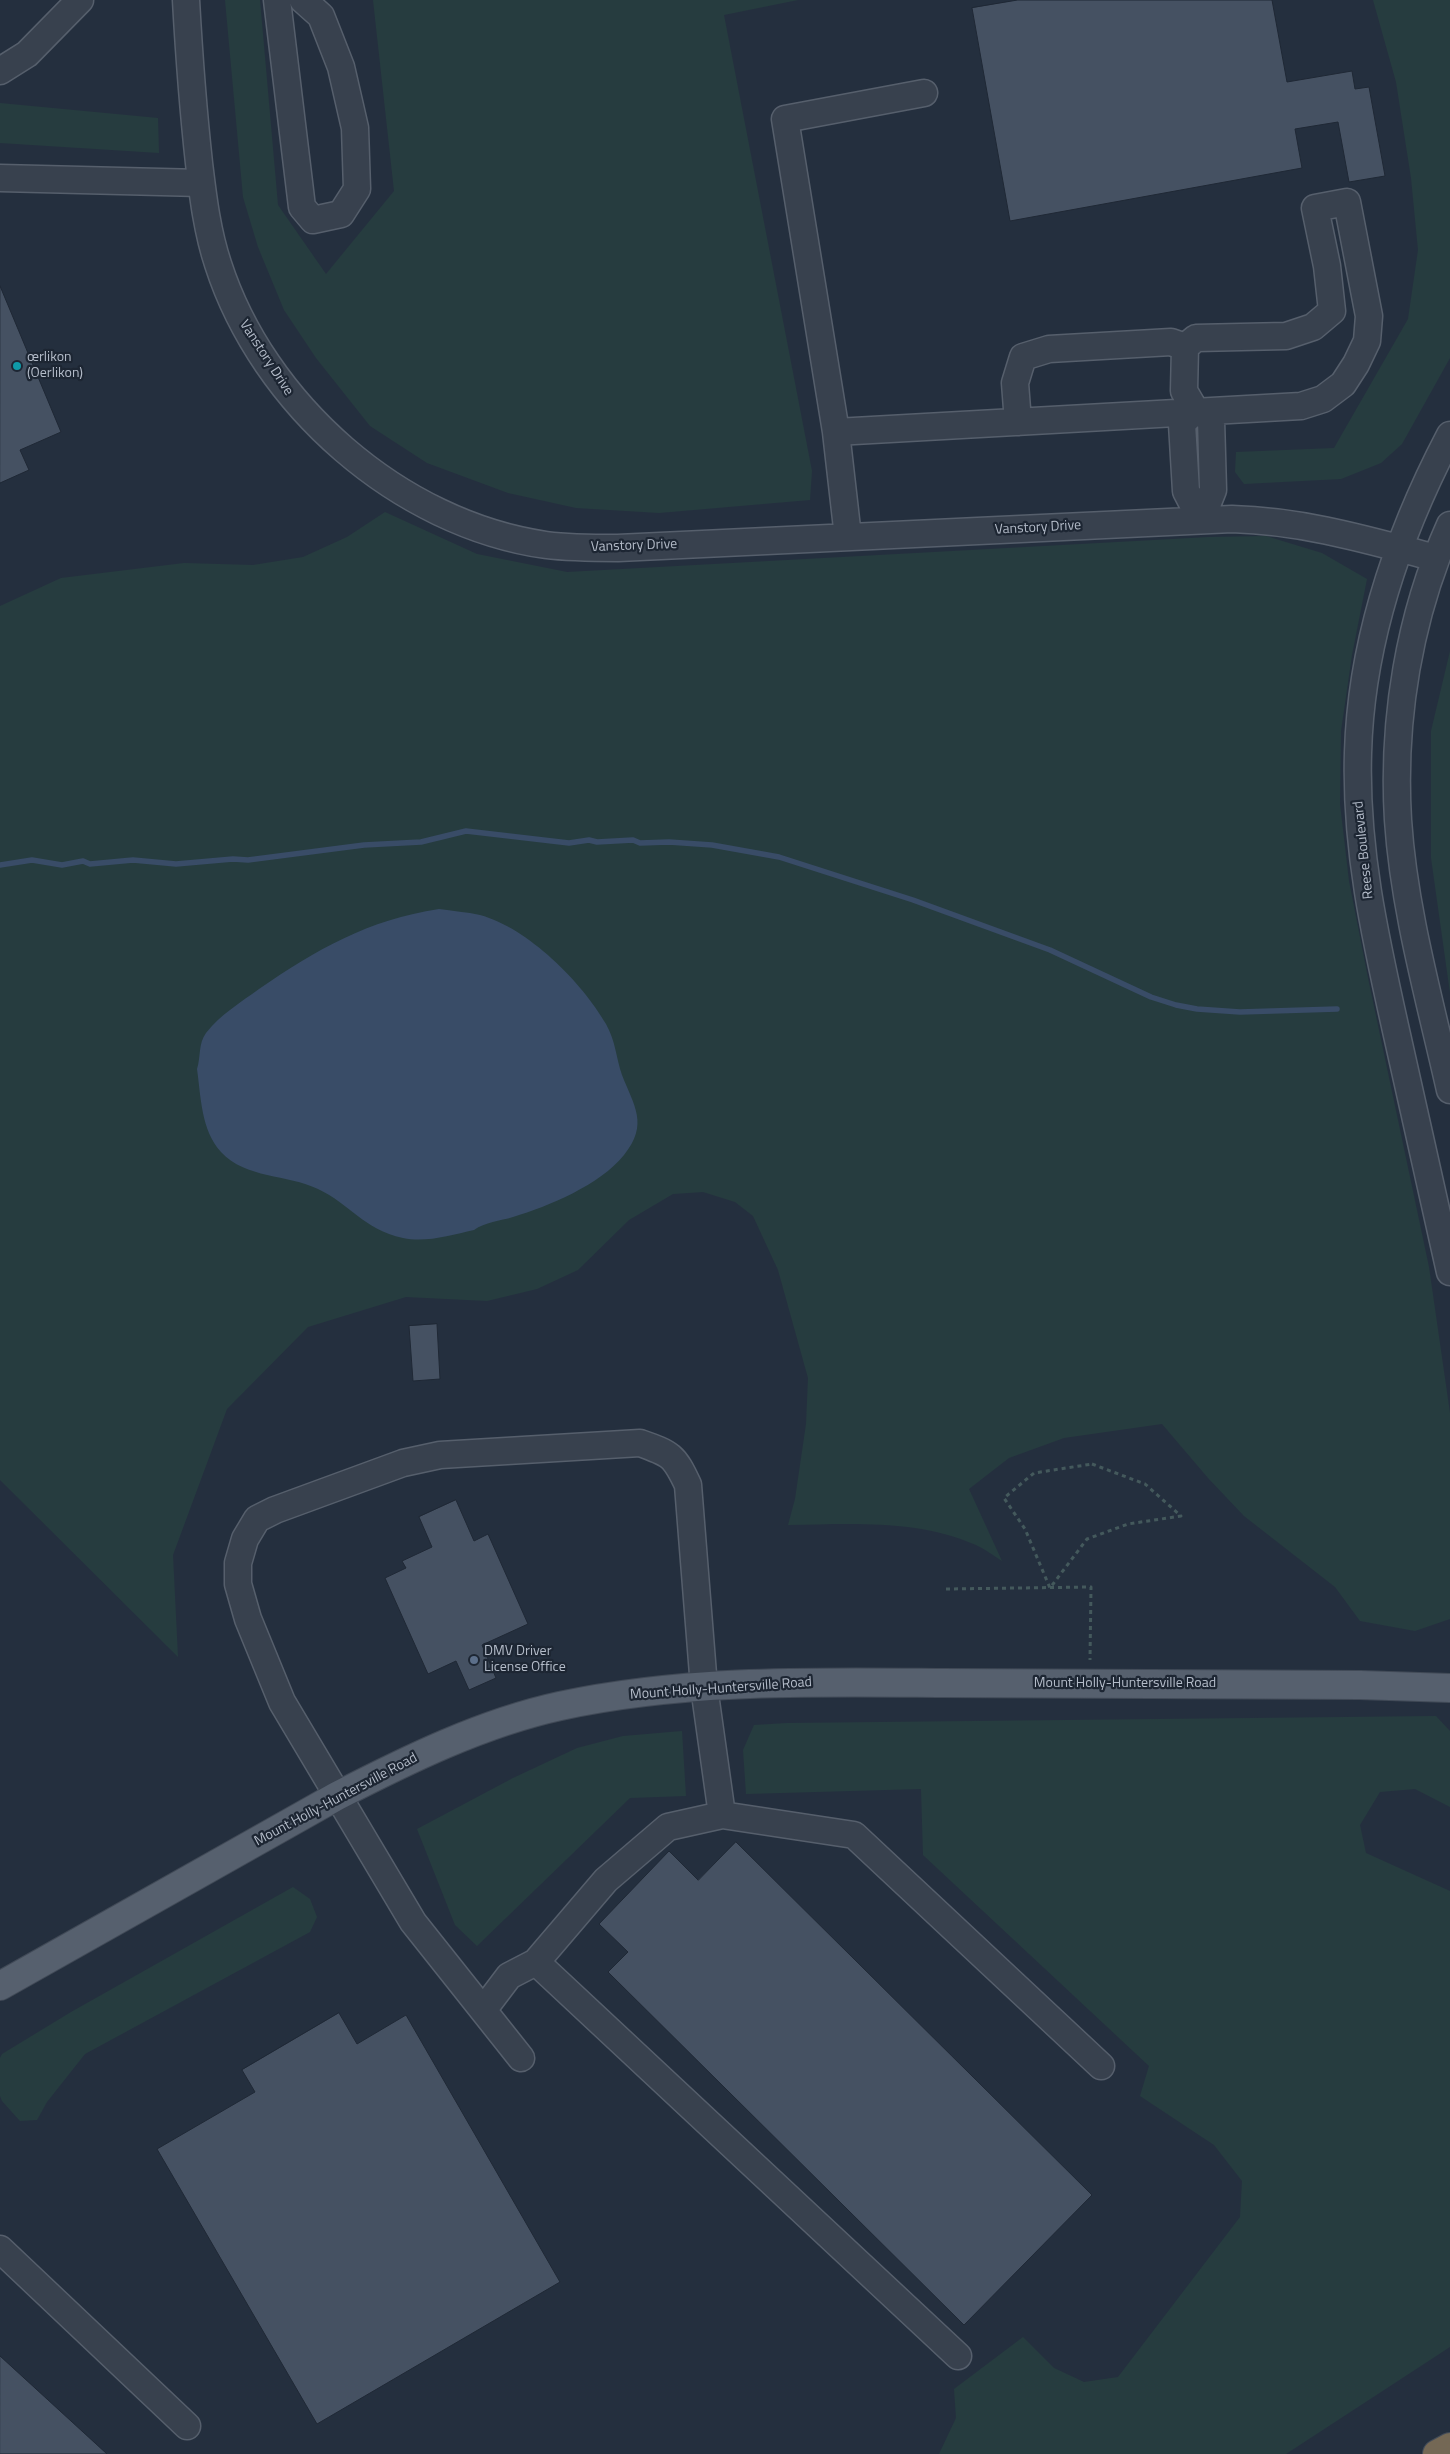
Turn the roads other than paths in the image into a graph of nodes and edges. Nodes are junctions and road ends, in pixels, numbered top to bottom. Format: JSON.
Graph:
{"nodes":[{"id":1,"x":80,"y":0,"type":"edge"},
{"id":2,"x":186,"y":0,"type":"edge"},
{"id":3,"x":277,"y":0,"type":"edge"},
{"id":4,"x":303,"y":0,"type":"edge"},
{"id":5,"x":0,"y":71,"type":"edge"},
{"id":6,"x":924,"y":93,"type":"dead end"},
{"id":7,"x":0,"y":178,"type":"edge"},
{"id":8,"x":201,"y":183,"type":"junction"},
{"id":9,"x":1185,"y":347,"type":"junction"},
{"id":10,"x":1195,"y":410,"type":"junction"},
{"id":11,"x":1018,"y":422,"type":"junction"},
{"id":12,"x":836,"y":432,"type":"junction"},
{"id":13,"x":1450,"y":435,"type":"edge"},
{"id":14,"x":1201,"y":520,"type":"junction"},
{"id":15,"x":1450,"y":525,"type":"edge"},
{"id":16,"x":848,"y":537,"type":"junction"},
{"id":17,"x":1398,"y":548,"type":"junction"},
{"id":18,"x":1436,"y":558,"type":"junction"},
{"id":19,"x":1450,"y":1090,"type":"edge"},
{"id":20,"x":1450,"y":1272,"type":"edge"},
{"id":21,"x":704,"y":1687,"type":"junction"},
{"id":22,"x":1450,"y":1688,"type":"edge"},
{"id":23,"x":337,"y":1796,"type":"junction"},
{"id":24,"x":722,"y":1815,"type":"junction"},
{"id":25,"x":536,"y":1962,"type":"junction"},
{"id":26,"x":0,"y":1986,"type":"edge"},
{"id":27,"x":484,"y":2009,"type":"junction"},
{"id":28,"x":521,"y":2058,"type":"dead end"},
{"id":29,"x":1101,"y":2066,"type":"dead end"},
{"id":30,"x":0,"y":2249,"type":"edge"},
{"id":31,"x":958,"y":2356,"type":"dead end"},
{"id":32,"x":188,"y":2426,"type":"dead end"},
{"id":33,"x":1450,"y":2447,"type":"edge"},
{"id":34,"x":1437,"y":2454,"type":"edge"}],
"edges":[{"from":1,"to":5,"type":"street"},
{"from":2,"to":8,"type":"street","name":"Vanstory Drive"},
{"from":3,"to":4,"type":"street"},
{"from":6,"to":12,"type":"street"},
{"from":7,"to":8,"type":"street"},
{"from":8,"to":16,"type":"street","name":"Vanstory Drive"},
{"from":9,"to":10,"type":"street"},
{"from":9,"to":10,"type":"street"},
{"from":9,"to":11,"type":"street"},
{"from":10,"to":11,"type":"street"},
{"from":10,"to":14,"type":"street"},
{"from":11,"to":12,"type":"street"},
{"from":12,"to":16,"type":"street"},
{"from":13,"to":17,"type":"street","name":"Reese Boulevard"},
{"from":14,"to":16,"type":"street","name":"Vanstory Drive"},
{"from":14,"to":17,"type":"street","name":"Vanstory Drive"},
{"from":15,"to":18,"type":"street"},
{"from":17,"to":18,"type":"street","name":"Vanstory Drive"},
{"from":17,"to":20,"type":"street","name":"Reese Boulevard"},
{"from":18,"to":19,"type":"street"},
{"from":21,"to":22,"type":"main road","name":"Mount Holly-Huntersville Road"},
{"from":21,"to":23,"type":"main road","name":"Mount Holly-Huntersville Road"},
{"from":21,"to":23,"type":"street"},
{"from":21,"to":24,"type":"street"},
{"from":23,"to":26,"type":"main road","name":"Mount Holly-Huntersville Road"},
{"from":23,"to":27,"type":"street"},
{"from":24,"to":25,"type":"street"},
{"from":24,"to":29,"type":"street"},
{"from":25,"to":27,"type":"street"},
{"from":25,"to":31,"type":"street"},
{"from":27,"to":28,"type":"street"},
{"from":30,"to":32,"type":"street"},
{"from":33,"to":34,"type":"highway"}]}
